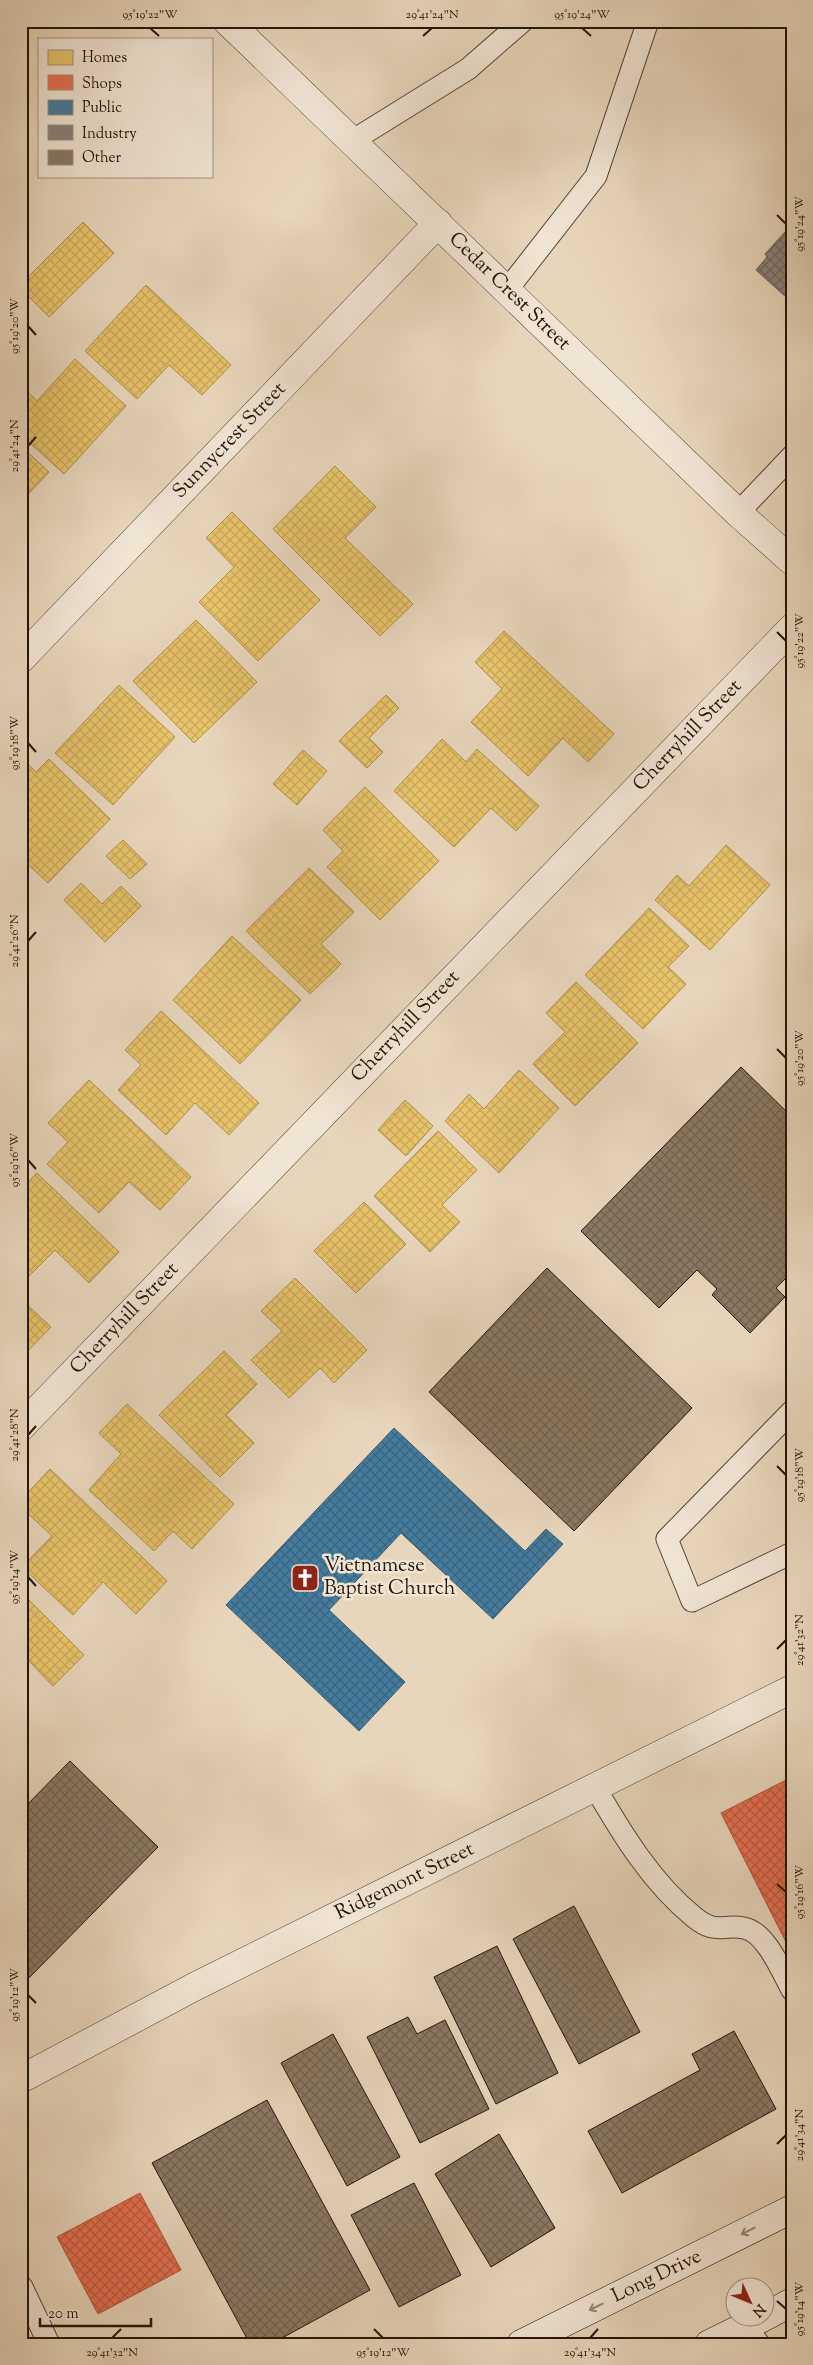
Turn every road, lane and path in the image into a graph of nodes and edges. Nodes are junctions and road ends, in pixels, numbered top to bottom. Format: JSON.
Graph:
{"nodes":[{"id":1,"x":227,"y":21,"type":"edge"},
{"id":2,"x":524,"y":21,"type":"edge"},
{"id":3,"x":648,"y":21,"type":"edge"},
{"id":4,"x":352,"y":140,"type":"junction"},
{"id":5,"x":438,"y":223,"type":"junction"},
{"id":6,"x":507,"y":290,"type":"junction"},
{"id":7,"x":792,"y":456,"type":"edge"},
{"id":8,"x":738,"y":513,"type":"junction"},
{"id":9,"x":792,"y":561,"type":"edge"},
{"id":10,"x":792,"y":628,"type":"edge"},
{"id":11,"x":21,"y":659,"type":"edge"},
{"id":12,"x":792,"y":1411,"type":"edge"},
{"id":13,"x":21,"y":1427,"type":"edge"},
{"id":14,"x":792,"y":1553,"type":"edge"},
{"id":15,"x":792,"y":1689,"type":"edge"},
{"id":16,"x":595,"y":1787,"type":"junction"},
{"id":17,"x":792,"y":1990,"type":"edge"},
{"id":18,"x":21,"y":2079,"type":"edge"},
{"id":19,"x":792,"y":2209,"type":"edge"},
{"id":20,"x":22,"y":2286,"type":"edge"},
{"id":21,"x":792,"y":2302,"type":"edge"},
{"id":22,"x":776,"y":2313,"type":"edge"},
{"id":23,"x":753,"y":2328,"type":"edge"},
{"id":24,"x":49,"y":2342,"type":"edge"},
{"id":25,"x":521,"y":2344,"type":"edge"},
{"id":26,"x":709,"y":2344,"type":"edge"}],
"edges":[{"from":1,"to":4,"type":"street","name":"Cedar Crest Street"},
{"from":2,"to":4,"type":"lane"},
{"from":3,"to":6,"type":"lane"},
{"from":4,"to":5,"type":"street","name":"Cedar Crest Street"},
{"from":5,"to":6,"type":"street","name":"Cedar Crest Street"},
{"from":5,"to":11,"type":"street","name":"Sunnycrest Street"},
{"from":6,"to":8,"type":"street","name":"Cedar Crest Street"},
{"from":7,"to":8,"type":"lane"},
{"from":8,"to":9,"type":"street","name":"Cedar Crest Street"},
{"from":10,"to":13,"type":"street","name":"Cherryhill Street"},
{"from":12,"to":14,"type":"lane"},
{"from":15,"to":16,"type":"street","name":"Ridgemont Street"},
{"from":16,"to":17,"type":"lane"},
{"from":16,"to":18,"type":"street","name":"Ridgemont Street"},
{"from":19,"to":25,"type":"street","name":"Long Drive","one_way":true},
{"from":20,"to":24,"type":"lane"},
{"from":21,"to":22,"type":"street"},
{"from":23,"to":26,"type":"street"}]}
